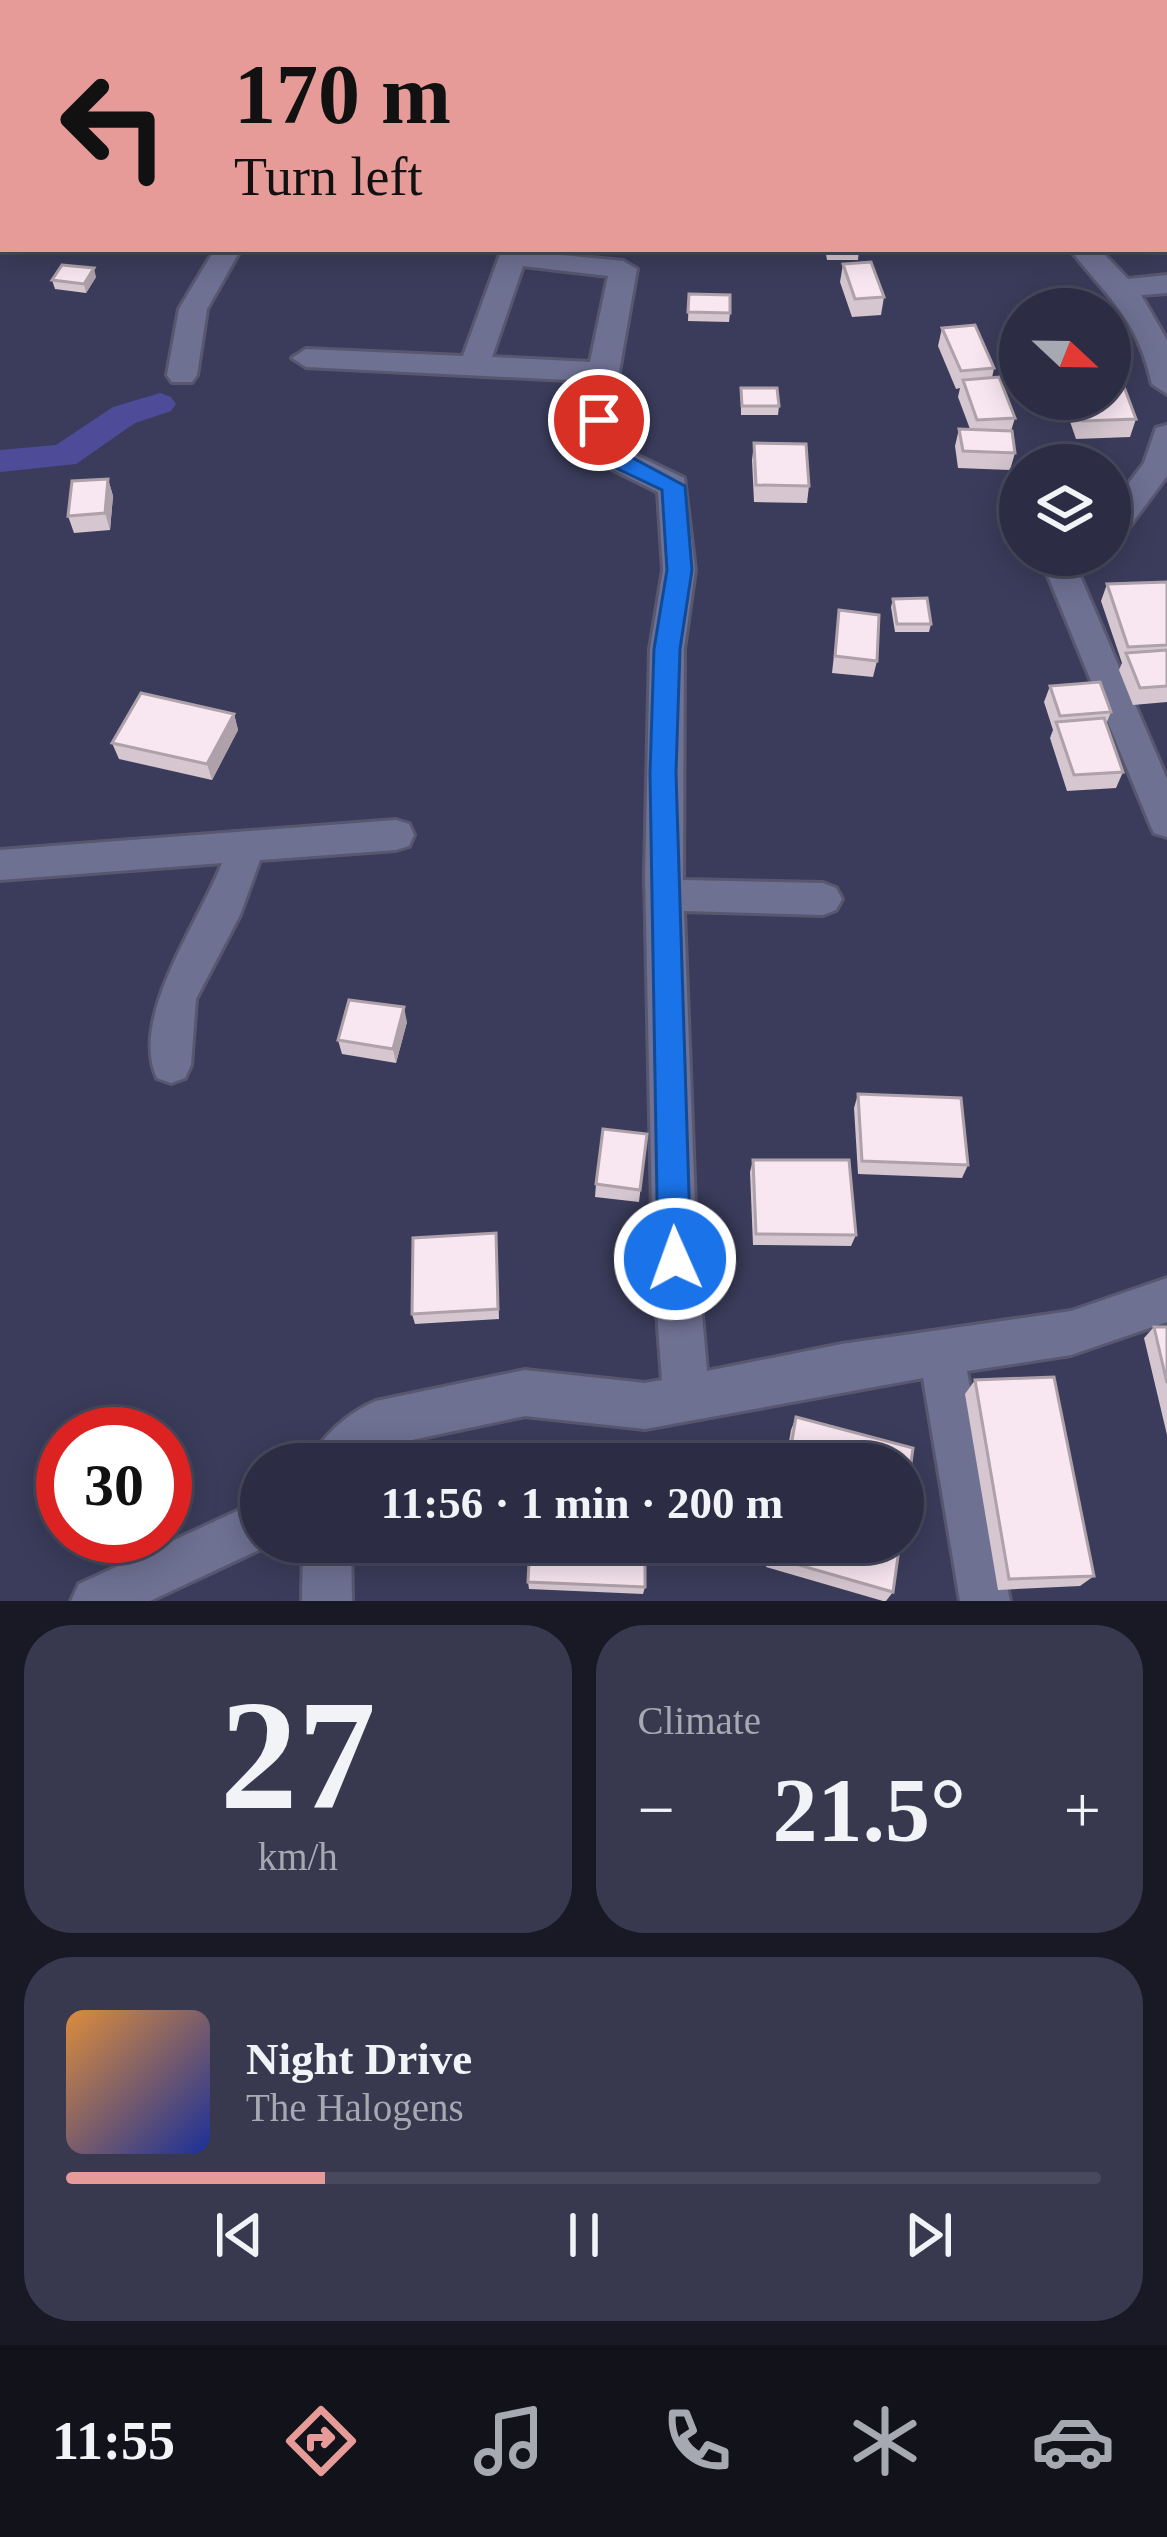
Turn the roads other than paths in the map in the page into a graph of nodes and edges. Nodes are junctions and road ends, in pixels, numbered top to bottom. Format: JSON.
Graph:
{"nodes":[{"id":1,"x":226,"y":252,"type":"edge"},
{"id":2,"x":1087,"y":252,"type":"edge"},
{"id":3,"x":514,"y":253,"type":"edge"},
{"id":4,"x":1167,"y":284,"type":"edge"},
{"id":5,"x":1119,"y":288,"type":"joint"},
{"id":6,"x":1131,"y":302,"type":"edge"},
{"id":7,"x":306,"y":358,"type":"dead end"},
{"id":8,"x":474,"y":367,"type":"junction"},
{"id":9,"x":600,"y":372,"type":"junction"},
{"id":10,"x":182,"y":375,"type":"dead end"},
{"id":11,"x":1167,"y":384,"type":"edge"},
{"id":12,"x":1167,"y":435,"type":"edge"},
{"id":13,"x":1131,"y":502,"type":"edge"},
{"id":14,"x":1064,"y":576,"type":"edge"},
{"id":15,"x":1167,"y":822,"type":"edge"},
{"id":16,"x":396,"y":835,"type":"dead end"},
{"id":17,"x":247,"y":846,"type":"junction"},
{"id":18,"x":0,"y":865,"type":"edge"},
{"id":19,"x":665,"y":895,"type":"junction"},
{"id":20,"x":823,"y":899,"type":"dead end"},
{"id":21,"x":171,"y":1065,"type":"dead end"},
{"id":22,"x":1167,"y":1300,"type":"edge"},
{"id":23,"x":941,"y":1353,"type":"junction"},
{"id":24,"x":686,"y":1398,"type":"junction"},
{"id":25,"x":355,"y":1443,"type":"edge"},
{"id":26,"x":240,"y":1535,"type":"edge"},
{"id":27,"x":327,"y":1563,"type":"edge"},
{"id":28,"x":96,"y":1601,"type":"edge"},
{"id":29,"x":327,"y":1601,"type":"edge"},
{"id":30,"x":985,"y":1601,"type":"edge"}],
"edges":[{"from":1,"to":10,"type":"street"},
{"from":2,"to":5,"type":"street"},
{"from":3,"to":8,"type":"street"},
{"from":3,"to":9,"type":"street"},
{"from":4,"to":5,"type":"street"},
{"from":6,"to":11,"type":"street"},
{"from":7,"to":8,"type":"street"},
{"from":8,"to":9,"type":"street"},
{"from":9,"to":19,"type":"street"},
{"from":12,"to":13,"type":"street"},
{"from":14,"to":15,"type":"street"},
{"from":16,"to":17,"type":"street"},
{"from":17,"to":18,"type":"street"},
{"from":17,"to":21,"type":"street"},
{"from":19,"to":20,"type":"street"},
{"from":19,"to":24,"type":"street"},
{"from":22,"to":23,"type":"street"},
{"from":23,"to":24,"type":"street"},
{"from":23,"to":30,"type":"street"},
{"from":24,"to":25,"type":"street"},
{"from":26,"to":28,"type":"street"},
{"from":27,"to":29,"type":"street"}]}
